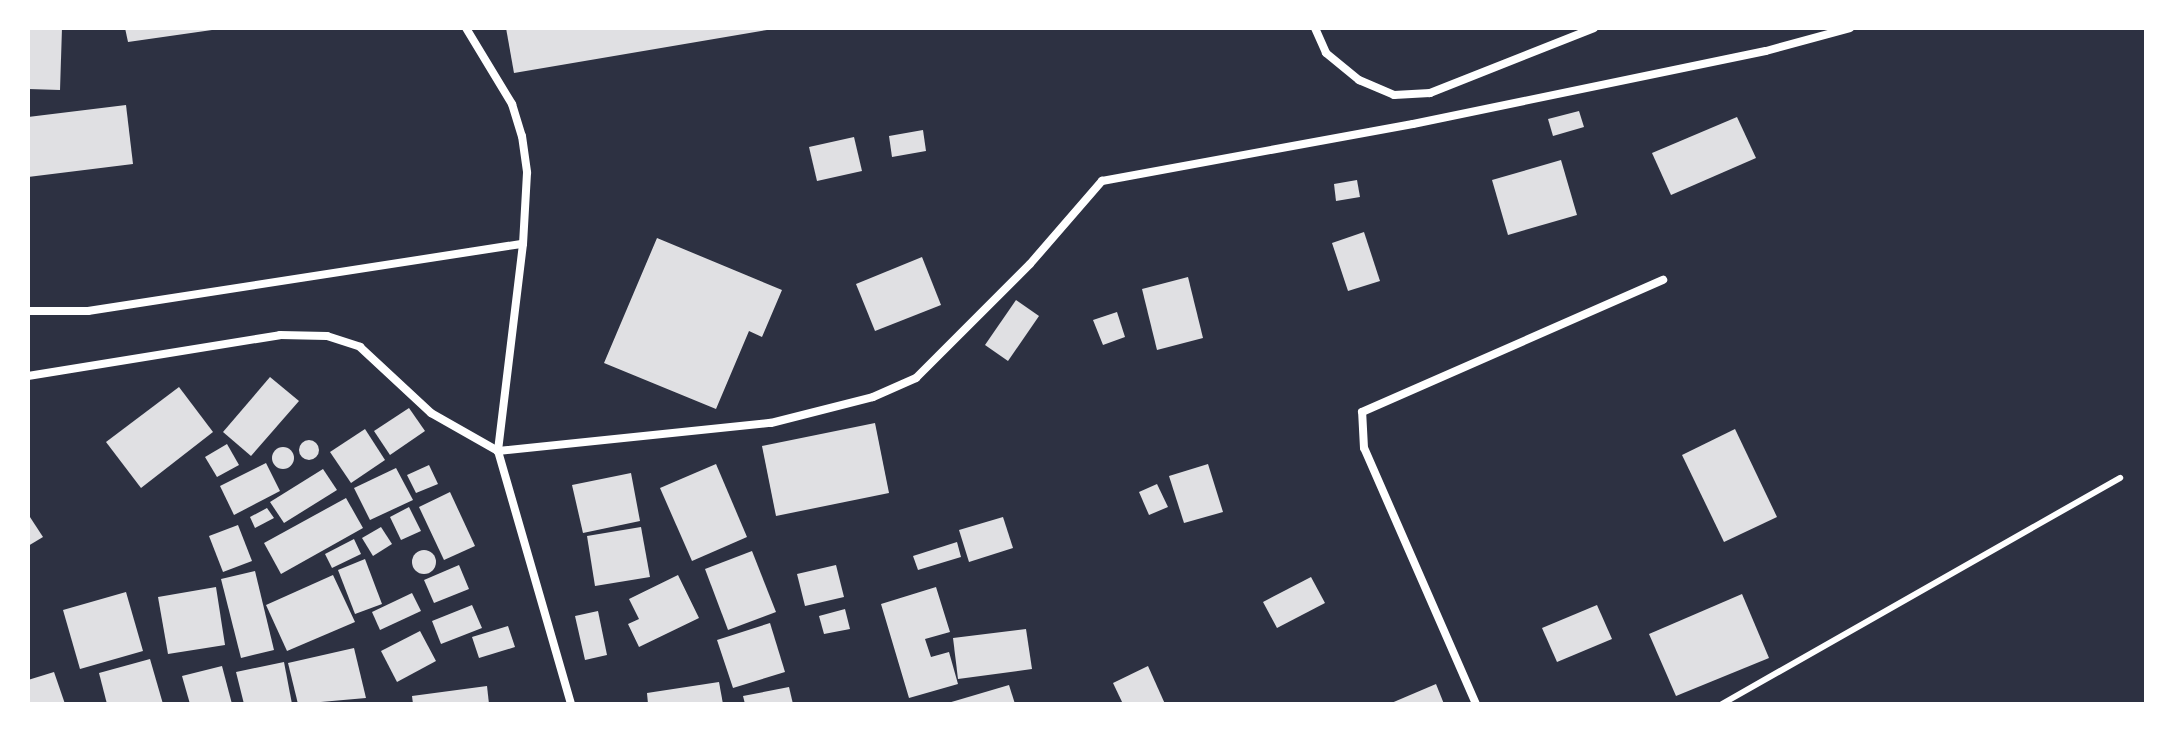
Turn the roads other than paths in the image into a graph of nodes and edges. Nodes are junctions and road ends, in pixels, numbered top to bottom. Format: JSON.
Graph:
{"nodes":[{"id":1,"x":466,"y":28,"type":"edge"},
{"id":2,"x":1315,"y":28,"type":"edge"},
{"id":3,"x":1594,"y":28,"type":"edge"},
{"id":4,"x":1850,"y":28,"type":"edge"},
{"id":5,"x":523,"y":244,"type":"junction"},
{"id":6,"x":1663,"y":280,"type":"dead end"},
{"id":7,"x":28,"y":311,"type":"edge"},
{"id":8,"x":28,"y":376,"type":"edge"},
{"id":9,"x":498,"y":451,"type":"junction"},
{"id":10,"x":2120,"y":478,"type":"dead end"},
{"id":11,"x":571,"y":704,"type":"edge"},
{"id":12,"x":1476,"y":704,"type":"edge"},
{"id":13,"x":1722,"y":704,"type":"edge"}],
"edges":[{"from":1,"to":5,"type":"street"},
{"from":2,"to":3,"type":"street"},
{"from":4,"to":9,"type":"street"},
{"from":5,"to":7,"type":"street"},
{"from":5,"to":9,"type":"street"},
{"from":6,"to":12,"type":"street"},
{"from":8,"to":9,"type":"street"},
{"from":9,"to":11,"type":"street"},
{"from":10,"to":13,"type":"lane"}]}
